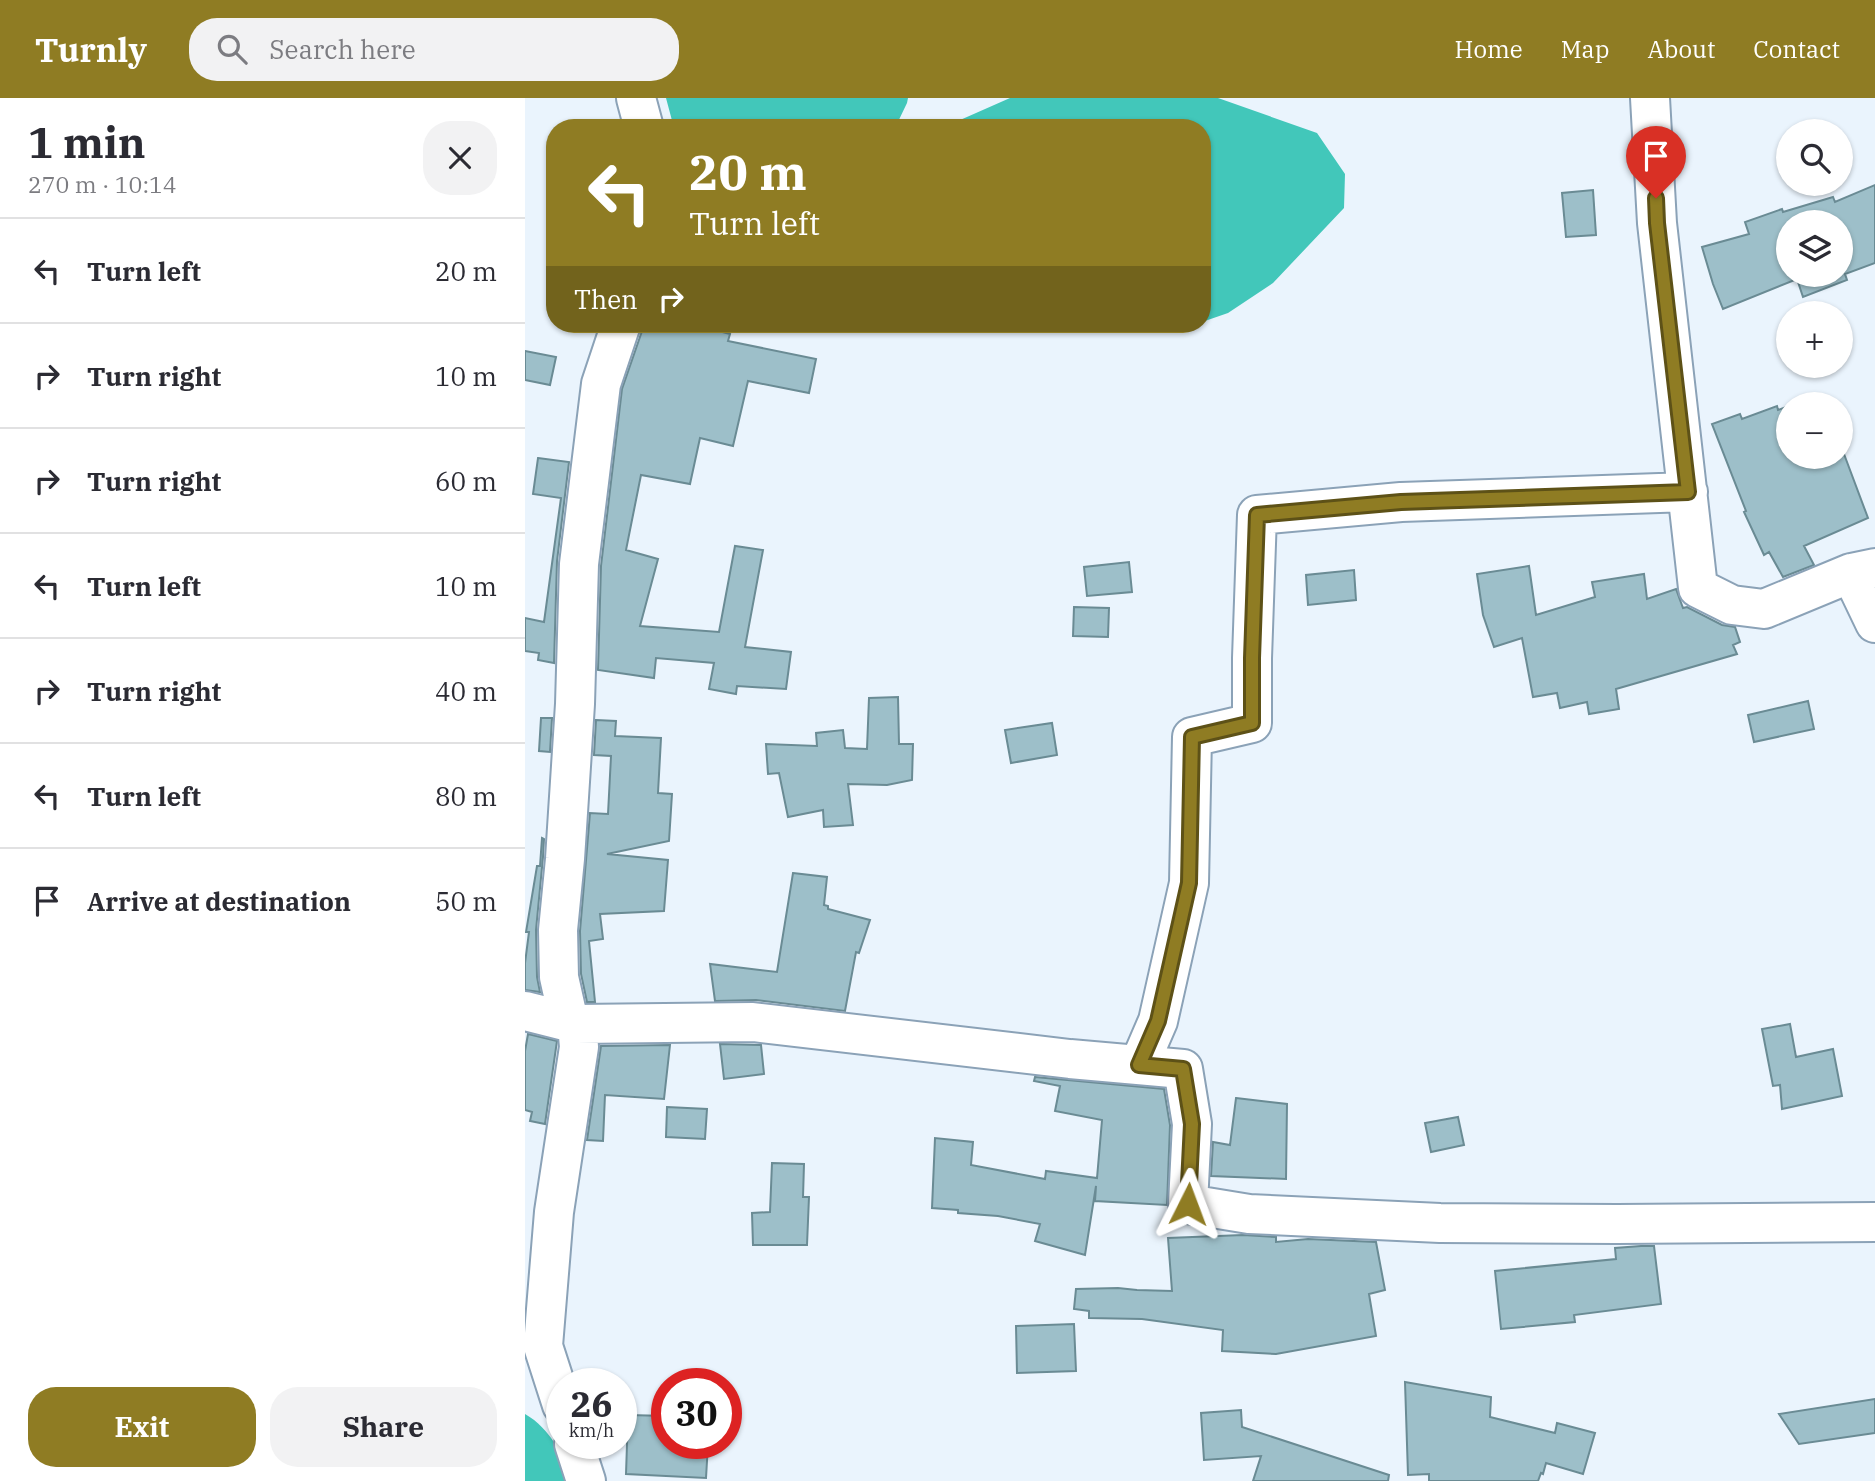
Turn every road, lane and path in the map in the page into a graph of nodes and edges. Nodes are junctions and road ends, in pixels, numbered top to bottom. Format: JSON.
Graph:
{"nodes":[{"id":1,"x":636,"y":98,"type":"edge"},
{"id":2,"x":1650,"y":98,"type":"edge"},
{"id":3,"x":642,"y":119,"type":"edge"},
{"id":4,"x":618,"y":333,"type":"edge"},
{"id":5,"x":1688,"y":492,"type":"junction"},
{"id":6,"x":1863,"y":570,"type":"edge"},
{"id":7,"x":1875,"y":623,"type":"edge"},
{"id":8,"x":525,"y":1011,"type":"edge"},
{"id":9,"x":573,"y":1023,"type":"junction"},
{"id":10,"x":1139,"y":1065,"type":"junction"},
{"id":11,"x":1875,"y":1222,"type":"edge"},
{"id":12,"x":550,"y":1368,"type":"edge"},
{"id":13,"x":579,"y":1459,"type":"edge"},
{"id":14,"x":586,"y":1481,"type":"edge"}],
"edges":[{"from":1,"to":3,"type":"street"},
{"from":2,"to":5,"type":"street"},
{"from":4,"to":9,"type":"street"},
{"from":5,"to":6,"type":"street"},
{"from":5,"to":10,"type":"street"},
{"from":6,"to":7,"type":"street"},
{"from":8,"to":9,"type":"street"},
{"from":9,"to":10,"type":"street"},
{"from":9,"to":12,"type":"street"},
{"from":10,"to":11,"type":"street"},
{"from":13,"to":14,"type":"street"}]}
